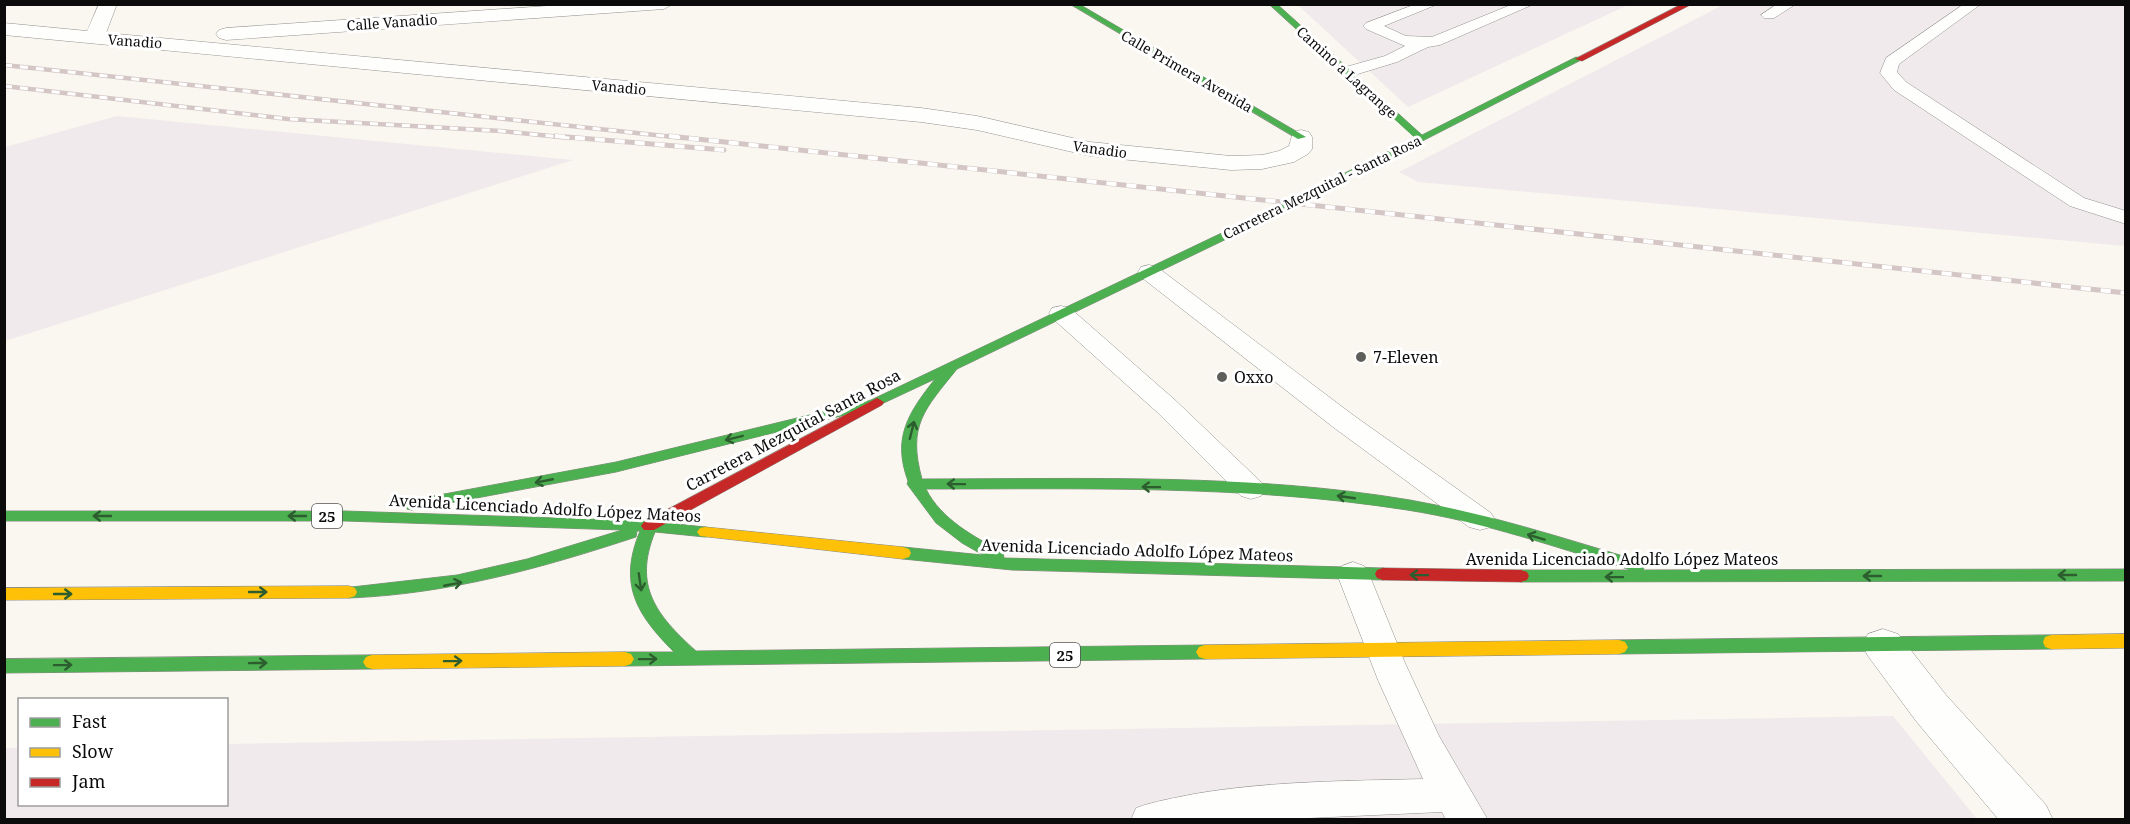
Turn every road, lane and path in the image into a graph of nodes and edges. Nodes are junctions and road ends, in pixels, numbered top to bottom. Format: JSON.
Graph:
{"nodes":[{"id":1,"x":108,"y":4,"type":"edge"},
{"id":2,"x":664,"y":4,"type":"edge"},
{"id":3,"x":1073,"y":4,"type":"edge"},
{"id":4,"x":1272,"y":4,"type":"edge"},
{"id":5,"x":1431,"y":4,"type":"edge"},
{"id":6,"x":1527,"y":4,"type":"edge"},
{"id":7,"x":1689,"y":4,"type":"edge"},
{"id":8,"x":1789,"y":4,"type":"edge"},
{"id":9,"x":1974,"y":4,"type":"edge"},
{"id":10,"x":500,"y":10,"type":"edge"},
{"id":11,"x":1769,"y":15,"type":"dead end"},
{"id":12,"x":4,"y":29,"type":"edge"},
{"id":13,"x":94,"y":38,"type":"junction"},
{"id":14,"x":156,"y":43,"type":"junction"},
{"id":15,"x":1423,"y":43,"type":"junction"},
{"id":16,"x":1342,"y":67,"type":"junction"},
{"id":17,"x":1301,"y":137,"type":"joint"},
{"id":18,"x":1421,"y":139,"type":"junction"},
{"id":19,"x":2126,"y":219,"type":"edge"},
{"id":20,"x":1149,"y":272,"type":"junction"},
{"id":21,"x":1061,"y":313,"type":"junction"},
{"id":22,"x":953,"y":365,"type":"junction"},
{"id":23,"x":873,"y":404,"type":"junction"},
{"id":24,"x":914,"y":484,"type":"junction"},
{"id":25,"x":1251,"y":489,"type":"junction"},
{"id":26,"x":4,"y":516,"type":"edge"},
{"id":27,"x":345,"y":516,"type":"junction"},
{"id":28,"x":1480,"y":520,"type":"junction"},
{"id":29,"x":649,"y":526,"type":"junction"},
{"id":30,"x":1012,"y":564,"type":"junction"},
{"id":31,"x":1353,"y":574,"type":"junction"},
{"id":32,"x":2126,"y":575,"type":"edge"},
{"id":33,"x":1673,"y":577,"type":"junction"},
{"id":34,"x":4,"y":594,"type":"edge"},
{"id":35,"x":2126,"y":641,"type":"edge"},
{"id":36,"x":1883,"y":645,"type":"junction"},
{"id":37,"x":1382,"y":651,"type":"junction"},
{"id":38,"x":693,"y":659,"type":"junction"},
{"id":39,"x":4,"y":666,"type":"edge"},
{"id":40,"x":1460,"y":807,"type":"edge"},
{"id":41,"x":1150,"y":819,"type":"edge"},
{"id":42,"x":2029,"y":819,"type":"edge"}],
"edges":[{"from":1,"to":13,"type":"street"},
{"from":2,"to":10,"type":"street","name":"Calle Vanadio"},
{"from":3,"to":17,"type":"main road","name":"Calle Primera Avenida"},
{"from":4,"to":16,"type":"main road","name":"Camino a Lagrange"},
{"from":5,"to":15,"type":"lane"},
{"from":6,"to":15,"type":"lane"},
{"from":7,"to":18,"type":"main road","name":"Carretera Mezquital - Santa Rosa"},
{"from":8,"to":11,"type":"lane"},
{"from":9,"to":19,"type":"lane"},
{"from":10,"to":14,"type":"street","name":"Calle Vanadio"},
{"from":12,"to":13,"type":"street","name":"Vanadio"},
{"from":13,"to":14,"type":"street","name":"Vanadio"},
{"from":14,"to":17,"type":"street","name":"Vanadio"},
{"from":15,"to":16,"type":"lane"},
{"from":16,"to":18,"type":"main road","name":"Camino a Lagrange"},
{"from":18,"to":20,"type":"main road","name":"Carretera Mezquital - Santa Rosa"},
{"from":20,"to":21,"type":"main road","name":"Carretera Mezquital - Santa Rosa"},
{"from":20,"to":28,"type":"lane"},
{"from":21,"to":22,"type":"main road","name":"Carretera Mezquital - Santa Rosa"},
{"from":21,"to":25,"type":"lane"},
{"from":22,"to":23,"type":"main road","name":"Carretera Mezquital Santa Rosa"},
{"from":24,"to":22,"type":"main road","one_way":true},
{"from":23,"to":27,"type":"main road","one_way":true},
{"from":23,"to":29,"type":"main road","name":"Carretera Mezquital Santa Rosa"},
{"from":25,"to":24,"type":"main road","one_way":true},
{"from":24,"to":30,"type":"main road"},
{"from":28,"to":25,"type":"main road","one_way":true},
{"from":27,"to":26,"type":"main road","name":"Avenida Licenciado Adolfo López Mateos","number":"25","one_way":true},
{"from":27,"to":29,"type":"main road","name":"Avenida Licenciado Adolfo López Mateos","number":"25"},
{"from":33,"to":28,"type":"main road","one_way":true},
{"from":29,"to":30,"type":"main road","name":"Avenida Licenciado Adolfo López Mateos","number":"25"},
{"from":34,"to":29,"type":"main road","name":"Carretera Mezquital Santa Rosa","one_way":true},
{"from":29,"to":38,"type":"main road","one_way":true},
{"from":30,"to":31,"type":"main road","name":"Avenida Licenciado Adolfo López Mateos","number":"25"},
{"from":33,"to":31,"type":"main road","name":"Avenida Licenciado Adolfo López Mateos","number":"25","one_way":true},
{"from":31,"to":37,"type":"lane"},
{"from":32,"to":33,"type":"main road","name":"Avenida Licenciado Adolfo López Mateos","number":"25","one_way":true},
{"from":35,"to":36,"type":"main road","number":"25"},
{"from":36,"to":37,"type":"main road","number":"25"},
{"from":36,"to":42,"type":"street"},
{"from":37,"to":38,"type":"main road","number":"25"},
{"from":37,"to":40,"type":"lane"},
{"from":39,"to":38,"type":"main road","number":"25","one_way":true},
{"from":40,"to":41,"type":"lane"}]}
